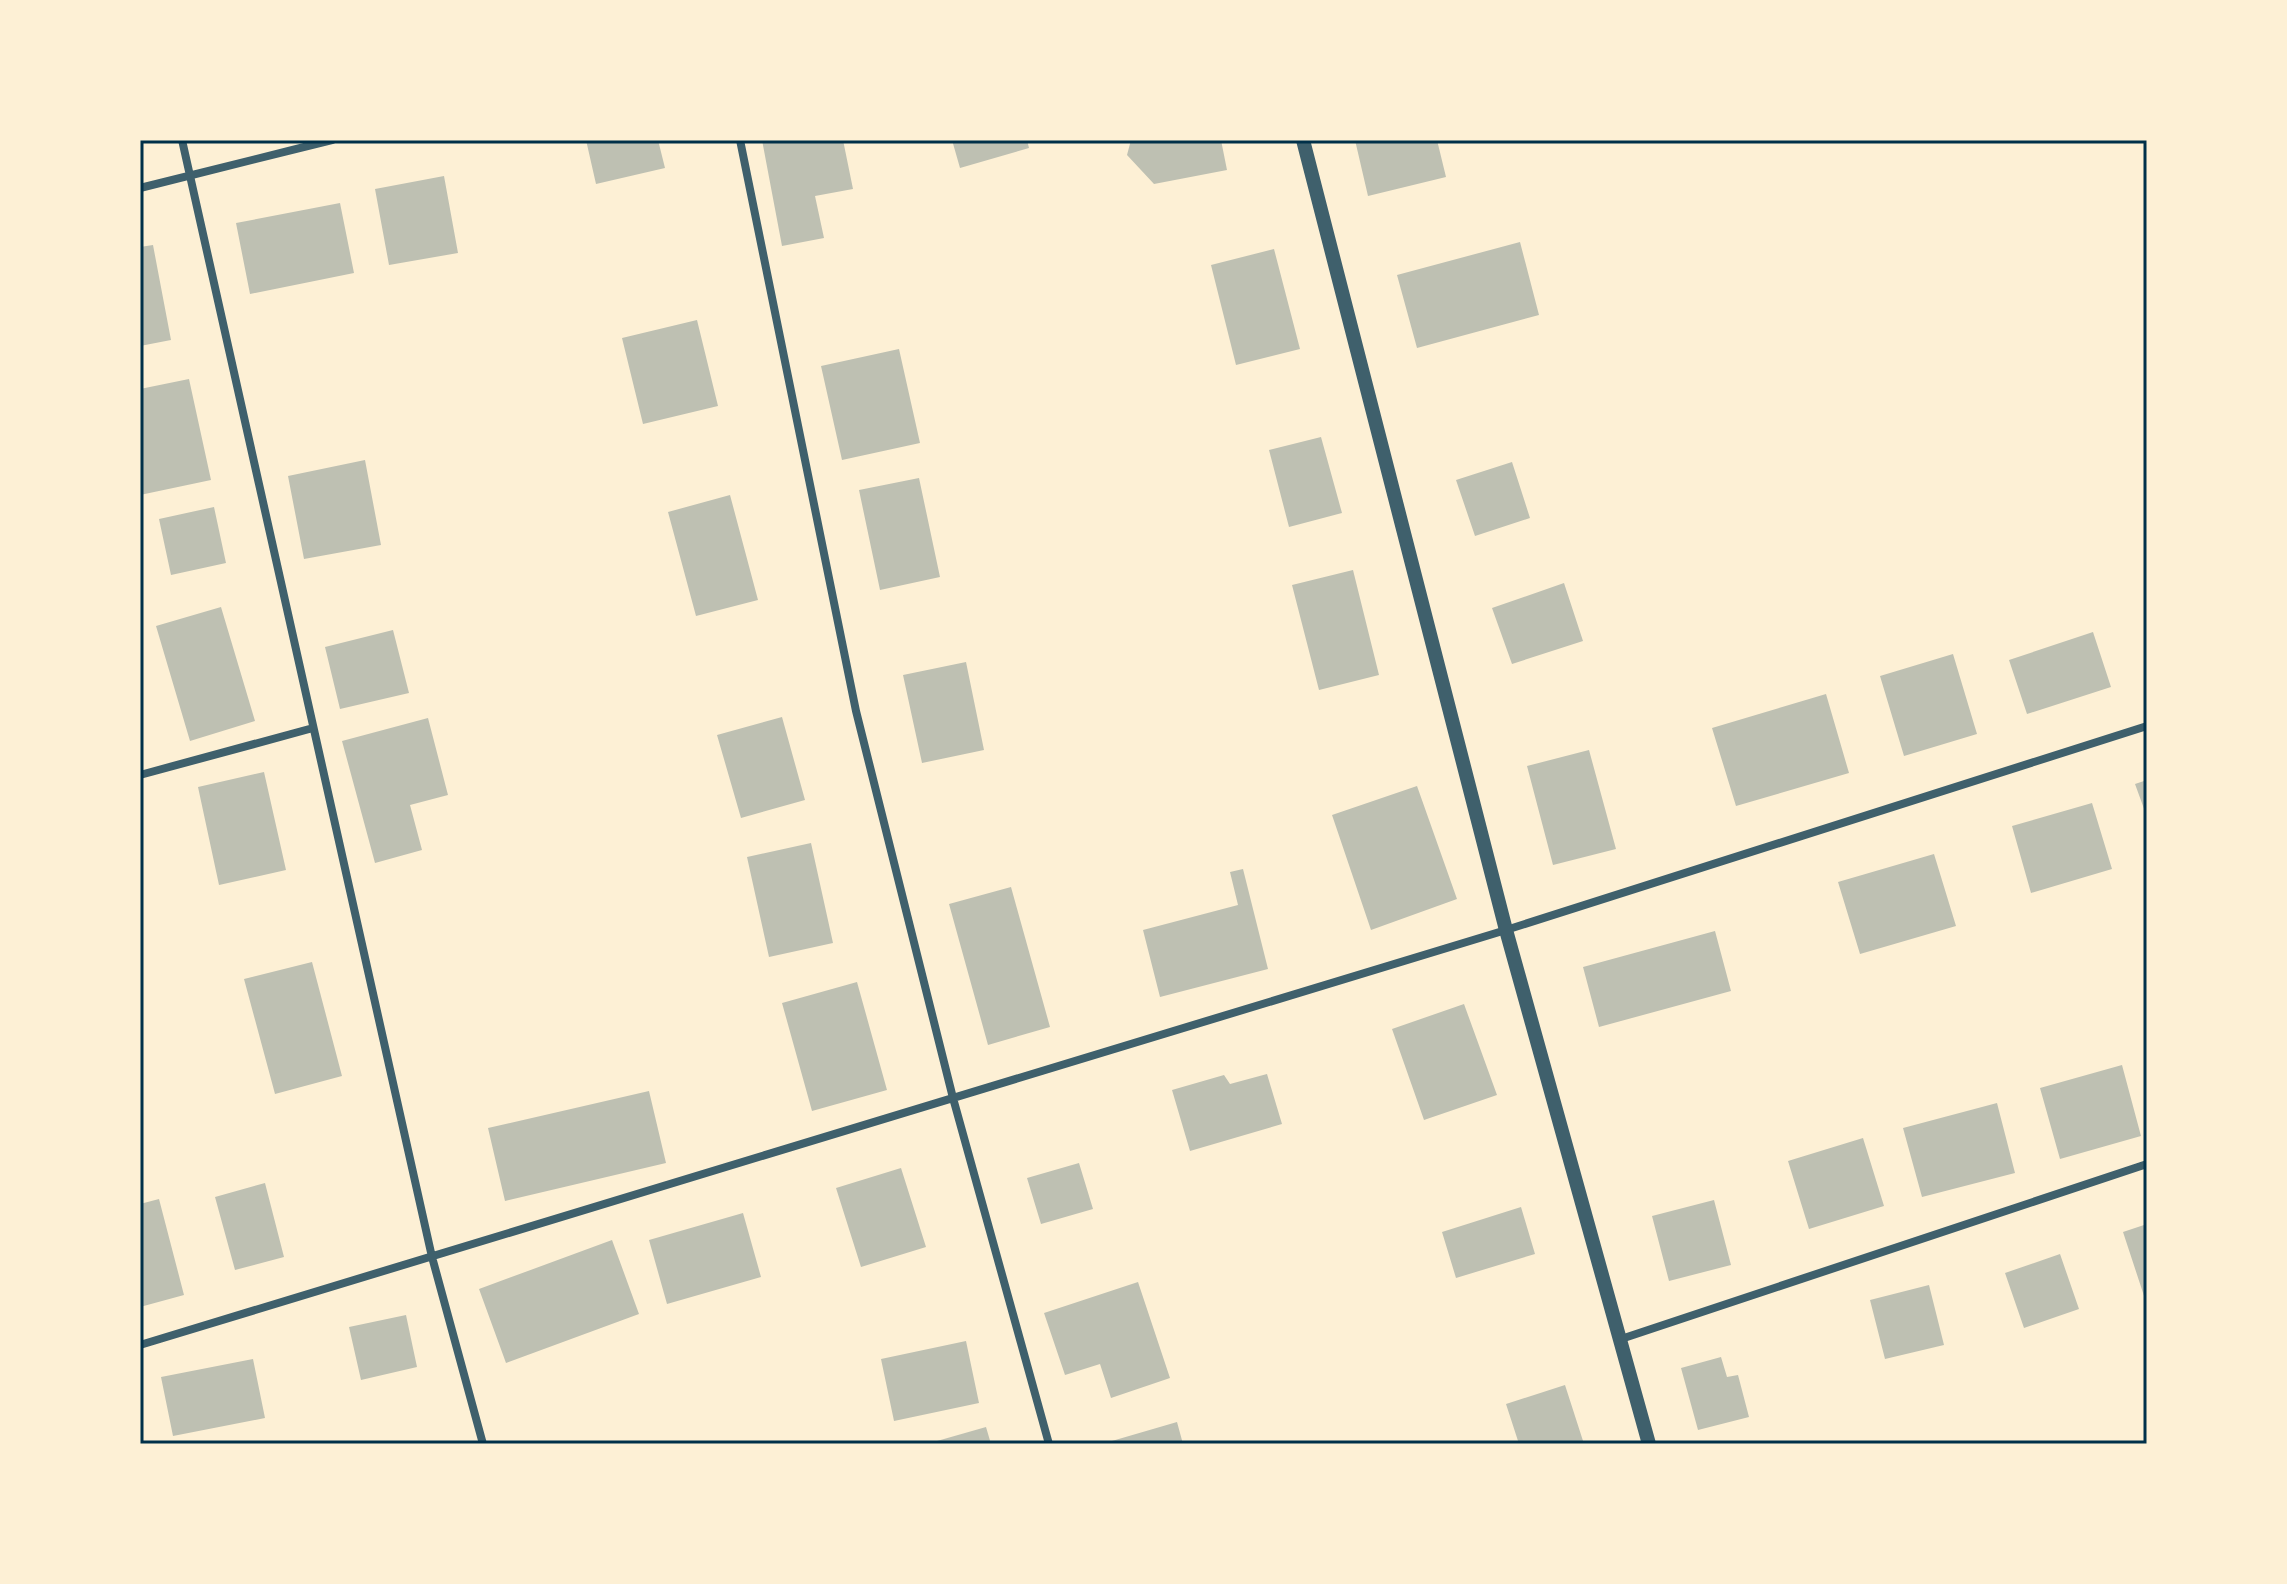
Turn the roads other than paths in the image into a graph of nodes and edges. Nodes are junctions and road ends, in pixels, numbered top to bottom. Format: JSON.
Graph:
{"nodes":[{"id":1,"x":182,"y":140,"type":"edge"},
{"id":2,"x":332,"y":140,"type":"edge"},
{"id":3,"x":740,"y":140,"type":"edge"},
{"id":4,"x":1303,"y":140,"type":"edge"},
{"id":5,"x":190,"y":175,"type":"junction"},
{"id":6,"x":140,"y":188,"type":"edge"},
{"id":7,"x":2147,"y":726,"type":"edge"},
{"id":8,"x":313,"y":728,"type":"junction"},
{"id":9,"x":140,"y":775,"type":"edge"},
{"id":10,"x":1506,"y":930,"type":"junction"},
{"id":11,"x":953,"y":1098,"type":"junction"},
{"id":12,"x":2147,"y":1164,"type":"edge"},
{"id":13,"x":432,"y":1257,"type":"junction"},
{"id":14,"x":1621,"y":1339,"type":"junction"},
{"id":15,"x":140,"y":1345,"type":"edge"},
{"id":16,"x":483,"y":1444,"type":"edge"},
{"id":17,"x":1049,"y":1444,"type":"edge"},
{"id":18,"x":1649,"y":1444,"type":"edge"}],
"edges":[{"from":1,"to":5,"type":"street"},
{"from":2,"to":5,"type":"street"},
{"from":3,"to":11,"type":"street"},
{"from":4,"to":10,"type":"street"},
{"from":5,"to":6,"type":"street"},
{"from":5,"to":8,"type":"street"},
{"from":7,"to":10,"type":"street"},
{"from":8,"to":9,"type":"street"},
{"from":8,"to":13,"type":"street"},
{"from":10,"to":11,"type":"street"},
{"from":10,"to":14,"type":"street"},
{"from":11,"to":13,"type":"street"},
{"from":11,"to":17,"type":"street"},
{"from":12,"to":14,"type":"street"},
{"from":13,"to":15,"type":"street"},
{"from":13,"to":16,"type":"street"},
{"from":14,"to":18,"type":"street"}]}
